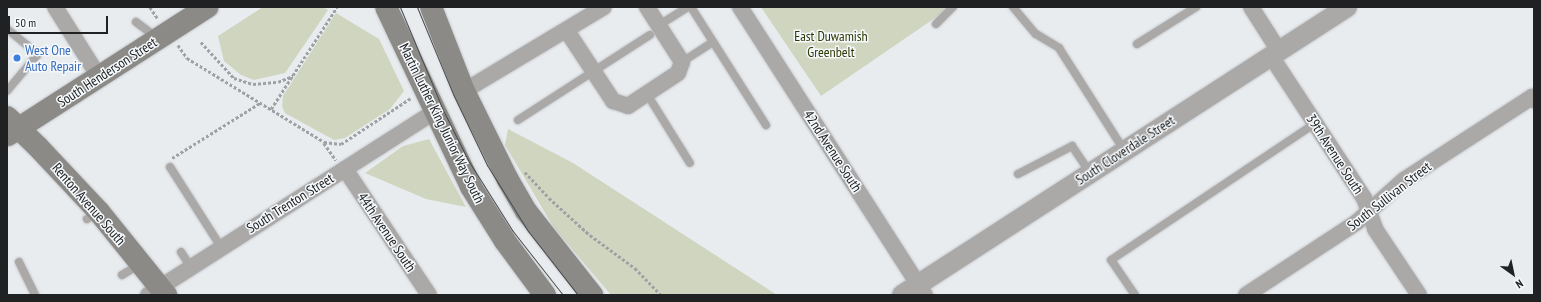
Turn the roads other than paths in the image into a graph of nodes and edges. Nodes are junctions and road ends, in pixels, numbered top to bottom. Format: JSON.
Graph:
{"nodes":[{"id":1,"x":56,"y":7,"type":"edge"},
{"id":2,"x":207,"y":7,"type":"edge"},
{"id":3,"x":386,"y":7,"type":"edge"},
{"id":4,"x":431,"y":7,"type":"edge"},
{"id":5,"x":604,"y":7,"type":"edge"},
{"id":6,"x":648,"y":7,"type":"edge"},
{"id":7,"x":690,"y":7,"type":"edge"},
{"id":8,"x":740,"y":7,"type":"edge"},
{"id":9,"x":953,"y":7,"type":"edge"},
{"id":10,"x":1013,"y":7,"type":"edge"},
{"id":11,"x":1196,"y":7,"type":"edge"},
{"id":12,"x":1251,"y":7,"type":"edge"},
{"id":13,"x":1347,"y":7,"type":"edge"},
{"id":14,"x":136,"y":22,"type":"dead end"},
{"id":15,"x":664,"y":22,"type":"dead end"},
{"id":16,"x":936,"y":24,"type":"dead end"},
{"id":17,"x":7,"y":29,"type":"edge"},
{"id":18,"x":567,"y":31,"type":"junction"},
{"id":19,"x":650,"y":35,"type":"dead end"},
{"id":20,"x":159,"y":39,"type":"junction"},
{"id":21,"x":713,"y":42,"type":"junction"},
{"id":22,"x":1137,"y":44,"type":"dead end"},
{"id":23,"x":1275,"y":54,"type":"junction"},
{"id":24,"x":682,"y":62,"type":"junction"},
{"id":25,"x":593,"y":71,"type":"junction"},
{"id":26,"x":99,"y":77,"type":"junction"},
{"id":27,"x":7,"y":91,"type":"edge"},
{"id":28,"x":464,"y":91,"type":"junction"},
{"id":29,"x":647,"y":94,"type":"junction"},
{"id":30,"x":1533,"y":98,"type":"edge"},
{"id":31,"x":434,"y":112,"type":"junction"},
{"id":32,"x":518,"y":120,"type":"dead end"},
{"id":33,"x":1314,"y":124,"type":"junction"},
{"id":34,"x":766,"y":125,"type":"dead end"},
{"id":35,"x":11,"y":127,"type":"edge"},
{"id":36,"x":1124,"y":150,"type":"junction"},
{"id":37,"x":690,"y":163,"type":"dead end"},
{"id":38,"x":170,"y":167,"type":"road end"},
{"id":39,"x":345,"y":169,"type":"junction"},
{"id":40,"x":1090,"y":173,"type":"junction"},
{"id":41,"x":1018,"y":174,"type":"dead end"},
{"id":42,"x":1368,"y":211,"type":"junction"},
{"id":43,"x":221,"y":247,"type":"junction"},
{"id":44,"x":181,"y":252,"type":"dead end"},
{"id":45,"x":19,"y":262,"type":"dead end"},
{"id":46,"x":140,"y":263,"type":"junction"},
{"id":47,"x":190,"y":266,"type":"junction"},
{"id":48,"x":122,"y":275,"type":"dead end"},
{"id":49,"x":157,"y":292,"type":"edge"},
{"id":50,"x":915,"y":292,"type":"edge"},
{"id":51,"x":35,"y":295,"type":"edge"},
{"id":52,"x":429,"y":295,"type":"edge"},
{"id":53,"x":545,"y":295,"type":"edge"},
{"id":54,"x":592,"y":295,"type":"edge"},
{"id":55,"x":1135,"y":295,"type":"edge"},
{"id":56,"x":1246,"y":295,"type":"edge"},
{"id":57,"x":1419,"y":295,"type":"edge"}],
"edges":[{"from":1,"to":26,"type":"street"},
{"from":2,"to":20,"type":"main road","name":"South Henderson Street"},
{"from":3,"to":31,"type":"main road","name":"Martin Luther King Junior Way South"},
{"from":4,"to":28,"type":"main road"},
{"from":5,"to":18,"type":"street"},
{"from":6,"to":24,"type":"street"},
{"from":7,"to":15,"type":"lane"},
{"from":7,"to":21,"type":"lane"},
{"from":8,"to":50,"type":"street","name":"42nd Avenue South"},
{"from":9,"to":16,"type":"lane"},
{"from":10,"to":36,"type":"lane"},
{"from":11,"to":22,"type":"lane"},
{"from":12,"to":23,"type":"street","name":"39th Avenue South"},
{"from":13,"to":23,"type":"street","name":"South Cloverdale Street"},
{"from":14,"to":20,"type":"lane"},
{"from":17,"to":27,"type":"lane"},
{"from":18,"to":25,"type":"street"},
{"from":18,"to":28,"type":"street"},
{"from":19,"to":25,"type":"lane"},
{"from":20,"to":26,"type":"main road","name":"South Henderson Street"},
{"from":21,"to":24,"type":"lane"},
{"from":21,"to":34,"type":"lane"},
{"from":23,"to":33,"type":"street","name":"39th Avenue South"},
{"from":23,"to":36,"type":"street","name":"South Cloverdale Street"},
{"from":24,"to":29,"type":"street"},
{"from":25,"to":29,"type":"street"},
{"from":25,"to":32,"type":"lane"},
{"from":26,"to":35,"type":"main road","name":"South Henderson Street"},
{"from":28,"to":54,"type":"main road"},
{"from":29,"to":37,"type":"lane"},
{"from":30,"to":42,"type":"street","name":"South Sullivan Street"},
{"from":31,"to":39,"type":"street","name":"South Trenton Street"},
{"from":31,"to":53,"type":"main road","name":"Martin Luther King Junior Way South"},
{"from":33,"to":42,"type":"street","name":"39th Avenue South"},
{"from":33,"to":55,"type":"lane"},
{"from":35,"to":46,"type":"main road","name":"Renton Avenue South"},
{"from":36,"to":40,"type":"street","name":"South Cloverdale Street"},
{"from":38,"to":43,"type":"lane"},
{"from":39,"to":43,"type":"street","name":"South Trenton Street"},
{"from":39,"to":52,"type":"street","name":"44th Avenue South"},
{"from":40,"to":41,"type":"lane"},
{"from":40,"to":50,"type":"street","name":"South Cloverdale Street"},
{"from":42,"to":56,"type":"street","name":"South Sullivan Street"},
{"from":42,"to":57,"type":"street","name":"39th Avenue South"},
{"from":43,"to":47,"type":"street","name":"South Trenton Street"},
{"from":44,"to":47,"type":"lane"},
{"from":45,"to":51,"type":"lane"},
{"from":46,"to":48,"type":"lane"},
{"from":46,"to":49,"type":"main road","name":"Renton Avenue South"},
{"from":47,"to":49,"type":"street","name":"South Trenton Street"}]}
